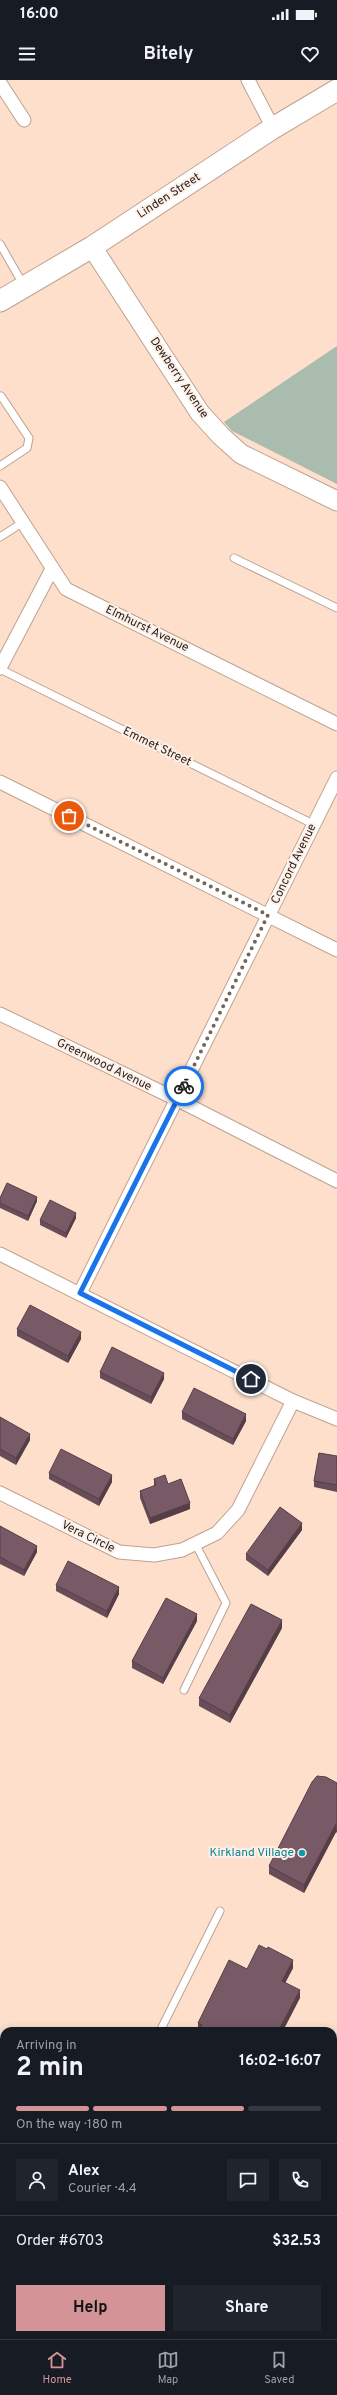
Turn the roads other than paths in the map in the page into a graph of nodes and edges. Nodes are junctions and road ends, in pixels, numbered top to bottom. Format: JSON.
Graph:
{"nodes":[{"id":1,"x":248,"y":80,"type":"edge"},
{"id":2,"x":0,"y":83,"type":"edge"},
{"id":3,"x":337,"y":90,"type":"edge"},
{"id":4,"x":24,"y":120,"type":"dead end"},
{"id":5,"x":273,"y":128,"type":"junction"},
{"id":6,"x":0,"y":244,"type":"edge"},
{"id":7,"x":92,"y":247,"type":"junction"},
{"id":8,"x":24,"y":286,"type":"junction"},
{"id":9,"x":0,"y":301,"type":"edge"},
{"id":10,"x":1,"y":396,"type":"edge"},
{"id":11,"x":0,"y":466,"type":"edge"},
{"id":12,"x":0,"y":487,"type":"edge"},
{"id":13,"x":337,"y":501,"type":"edge"},
{"id":14,"x":22,"y":523,"type":"junction"},
{"id":15,"x":0,"y":537,"type":"edge"},
{"id":16,"x":234,"y":558,"type":"dead end"},
{"id":17,"x":52,"y":569,"type":"junction"},
{"id":18,"x":337,"y":608,"type":"edge"},
{"id":19,"x":0,"y":668,"type":"edge"},
{"id":20,"x":337,"y":724,"type":"edge"},
{"id":21,"x":337,"y":778,"type":"edge"},
{"id":22,"x":0,"y":782,"type":"edge"},
{"id":23,"x":313,"y":824,"type":"junction"},
{"id":24,"x":268,"y":915,"type":"junction"},
{"id":25,"x":337,"y":950,"type":"edge"},
{"id":26,"x":0,"y":1014,"type":"edge"},
{"id":27,"x":178,"y":1100,"type":"junction"},
{"id":28,"x":337,"y":1181,"type":"edge"},
{"id":29,"x":0,"y":1254,"type":"edge"},
{"id":30,"x":80,"y":1293,"type":"junction"},
{"id":31,"x":293,"y":1401,"type":"junction"},
{"id":32,"x":337,"y":1420,"type":"edge"},
{"id":33,"x":0,"y":1493,"type":"edge"},
{"id":34,"x":196,"y":1545,"type":"junction"},
{"id":35,"x":184,"y":1690,"type":"dead end"},
{"id":36,"x":220,"y":1911,"type":"dead end"},
{"id":37,"x":162,"y":2027,"type":"edge"}],
"edges":[{"from":1,"to":5,"type":"street"},
{"from":2,"to":4,"type":"street"},
{"from":3,"to":5,"type":"main road","name":"Linden Street"},
{"from":5,"to":7,"type":"main road","name":"Linden Street"},
{"from":6,"to":8,"type":"lane"},
{"from":7,"to":8,"type":"main road","name":"Linden Street"},
{"from":7,"to":13,"type":"street","name":"Dewberry Avenue"},
{"from":8,"to":9,"type":"main road","name":"Linden Street"},
{"from":10,"to":11,"type":"lane"},
{"from":12,"to":14,"type":"street","name":"Elmhurst Avenue"},
{"from":14,"to":15,"type":"lane"},
{"from":14,"to":17,"type":"street","name":"Elmhurst Avenue"},
{"from":16,"to":18,"type":"lane"},
{"from":17,"to":19,"type":"street"},
{"from":17,"to":20,"type":"street","name":"Elmhurst Avenue"},
{"from":19,"to":23,"type":"lane","name":"Emmet Street"},
{"from":21,"to":23,"type":"street","name":"Concord Avenue"},
{"from":22,"to":24,"type":"street"},
{"from":23,"to":24,"type":"street","name":"Concord Avenue"},
{"from":24,"to":25,"type":"street"},
{"from":24,"to":27,"type":"street","name":"Concord Avenue"},
{"from":26,"to":27,"type":"street","name":"Greenwood Avenue"},
{"from":27,"to":28,"type":"street","name":"Greenwood Avenue"},
{"from":27,"to":30,"type":"street","name":"Concord Avenue"},
{"from":29,"to":30,"type":"street"},
{"from":30,"to":31,"type":"street"},
{"from":31,"to":32,"type":"street"},
{"from":31,"to":34,"type":"street","name":"Vera Circle"},
{"from":33,"to":34,"type":"street","name":"Vera Circle"},
{"from":34,"to":35,"type":"lane"},
{"from":36,"to":37,"type":"lane"}]}
